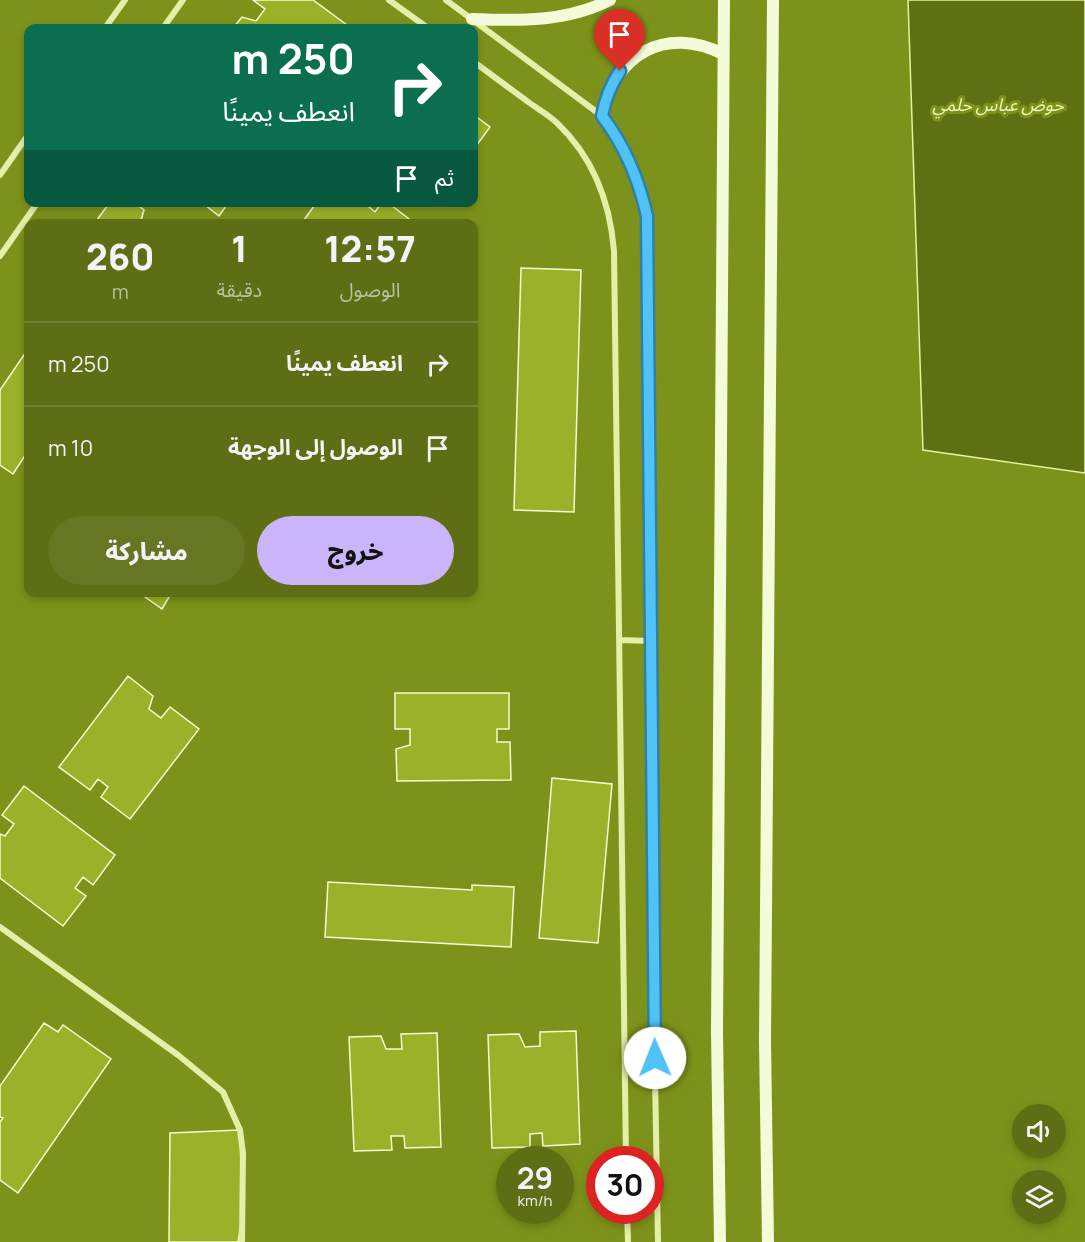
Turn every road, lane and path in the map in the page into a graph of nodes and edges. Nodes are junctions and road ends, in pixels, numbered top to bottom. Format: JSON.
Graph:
{"nodes":[{"id":1,"x":125,"y":0,"type":"edge"},
{"id":2,"x":183,"y":0,"type":"edge"},
{"id":3,"x":389,"y":0,"type":"edge"},
{"id":4,"x":446,"y":0,"type":"edge"},
{"id":5,"x":610,"y":0,"type":"edge"},
{"id":6,"x":724,"y":0,"type":"edge"},
{"id":7,"x":773,"y":0,"type":"edge"},
{"id":8,"x":472,"y":19,"type":"junction"},
{"id":9,"x":108,"y":24,"type":"edge"},
{"id":10,"x":166,"y":24,"type":"edge"},
{"id":11,"x":422,"y":24,"type":"edge"},
{"id":12,"x":723,"y":54,"type":"junction"},
{"id":13,"x":478,"y":65,"type":"edge"},
{"id":14,"x":602,"y":116,"type":"junction"},
{"id":15,"x":24,"y":141,"type":"edge"},
{"id":16,"x":0,"y":175,"type":"edge"},
{"id":17,"x":24,"y":222,"type":"edge"},
{"id":18,"x":0,"y":256,"type":"edge"},
{"id":19,"x":619,"y":640,"type":"junction"},
{"id":20,"x":651,"y":641,"type":"junction"},
{"id":21,"x":0,"y":927,"type":"edge"},
{"id":22,"x":626,"y":1146,"type":"edge"},
{"id":23,"x":627,"y":1224,"type":"edge"},
{"id":24,"x":242,"y":1242,"type":"edge"},
{"id":25,"x":628,"y":1242,"type":"edge"},
{"id":26,"x":658,"y":1242,"type":"edge"},
{"id":27,"x":720,"y":1242,"type":"edge"},
{"id":28,"x":768,"y":1242,"type":"edge"}],
"edges":[{"from":1,"to":9,"type":"street"},
{"from":2,"to":10,"type":"street"},
{"from":3,"to":11,"type":"street"},
{"from":4,"to":8,"type":"street"},
{"from":5,"to":8,"type":"main road"},
{"from":6,"to":12,"type":"main road"},
{"from":7,"to":28,"type":"main road"},
{"from":8,"to":14,"type":"street"},
{"from":12,"to":14,"type":"main road"},
{"from":12,"to":27,"type":"main road"},
{"from":13,"to":19,"type":"street"},
{"from":14,"to":20,"type":"street"},
{"from":15,"to":16,"type":"street"},
{"from":17,"to":18,"type":"street"},
{"from":19,"to":20,"type":"street"},
{"from":19,"to":22,"type":"street"},
{"from":20,"to":26,"type":"street"},
{"from":21,"to":24,"type":"street"},
{"from":23,"to":25,"type":"street"}]}
